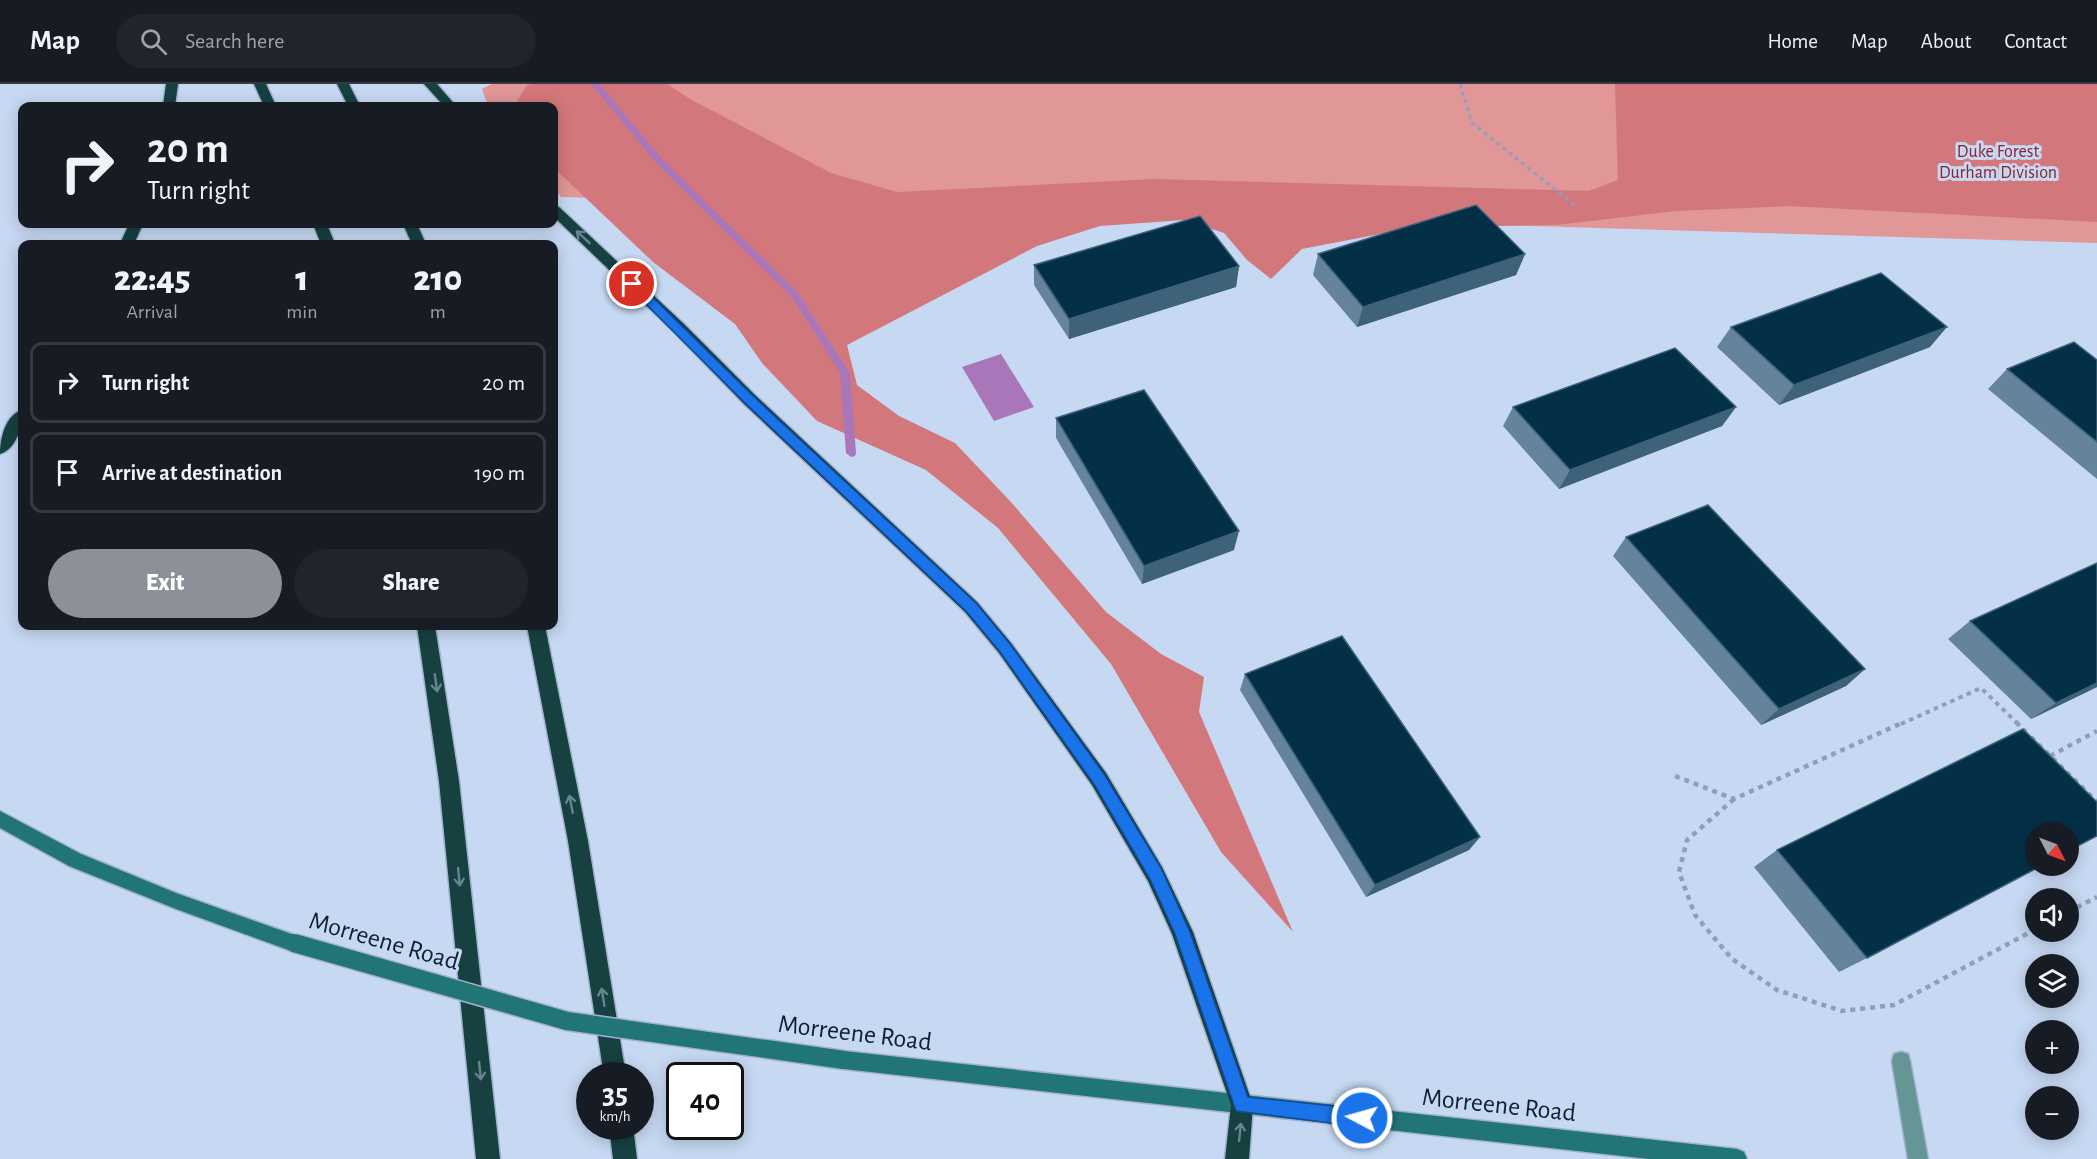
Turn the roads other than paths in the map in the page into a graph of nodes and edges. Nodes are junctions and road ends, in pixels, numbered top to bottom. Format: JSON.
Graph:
{"nodes":[{"id":1,"x":172,"y":84,"type":"edge"},
{"id":2,"x":260,"y":84,"type":"edge"},
{"id":3,"x":343,"y":84,"type":"edge"},
{"id":4,"x":430,"y":84,"type":"edge"},
{"id":5,"x":170,"y":102,"type":"edge"},
{"id":6,"x":268,"y":102,"type":"edge"},
{"id":7,"x":352,"y":102,"type":"edge"},
{"id":8,"x":446,"y":102,"type":"edge"},
{"id":9,"x":558,"y":214,"type":"edge"},
{"id":10,"x":18,"y":422,"type":"edge"},
{"id":11,"x":0,"y":448,"type":"edge"},
{"id":12,"x":427,"y":630,"type":"edge"},
{"id":13,"x":537,"y":630,"type":"edge"},
{"id":14,"x":0,"y":819,"type":"edge"},
{"id":15,"x":1901,"y":1061,"type":"dead end"},
{"id":16,"x":613,"y":1062,"type":"edge"},
{"id":17,"x":1242,"y":1105,"type":"junction"},
{"id":18,"x":623,"y":1140,"type":"edge"},
{"id":19,"x":488,"y":1159,"type":"edge"},
{"id":20,"x":625,"y":1159,"type":"edge"},
{"id":21,"x":1237,"y":1159,"type":"edge"},
{"id":22,"x":1737,"y":1159,"type":"edge"},
{"id":23,"x":1918,"y":1159,"type":"edge"}],
"edges":[{"from":1,"to":5,"type":"highway"},
{"from":2,"to":6,"type":"highway"},
{"from":3,"to":7,"type":"highway"},
{"from":4,"to":8,"type":"highway"},
{"from":17,"to":9,"type":"highway","one_way":true},
{"from":10,"to":11,"type":"highway"},
{"from":12,"to":19,"type":"highway","one_way":true},
{"from":16,"to":13,"type":"highway","one_way":true},
{"from":14,"to":17,"type":"street","name":"Morreene Road","bridge":true},
{"from":15,"to":23,"type":"lane"},
{"from":21,"to":17,"type":"highway","one_way":true},
{"from":17,"to":22,"type":"street","name":"Morreene Road"},
{"from":18,"to":20,"type":"highway"}]}
